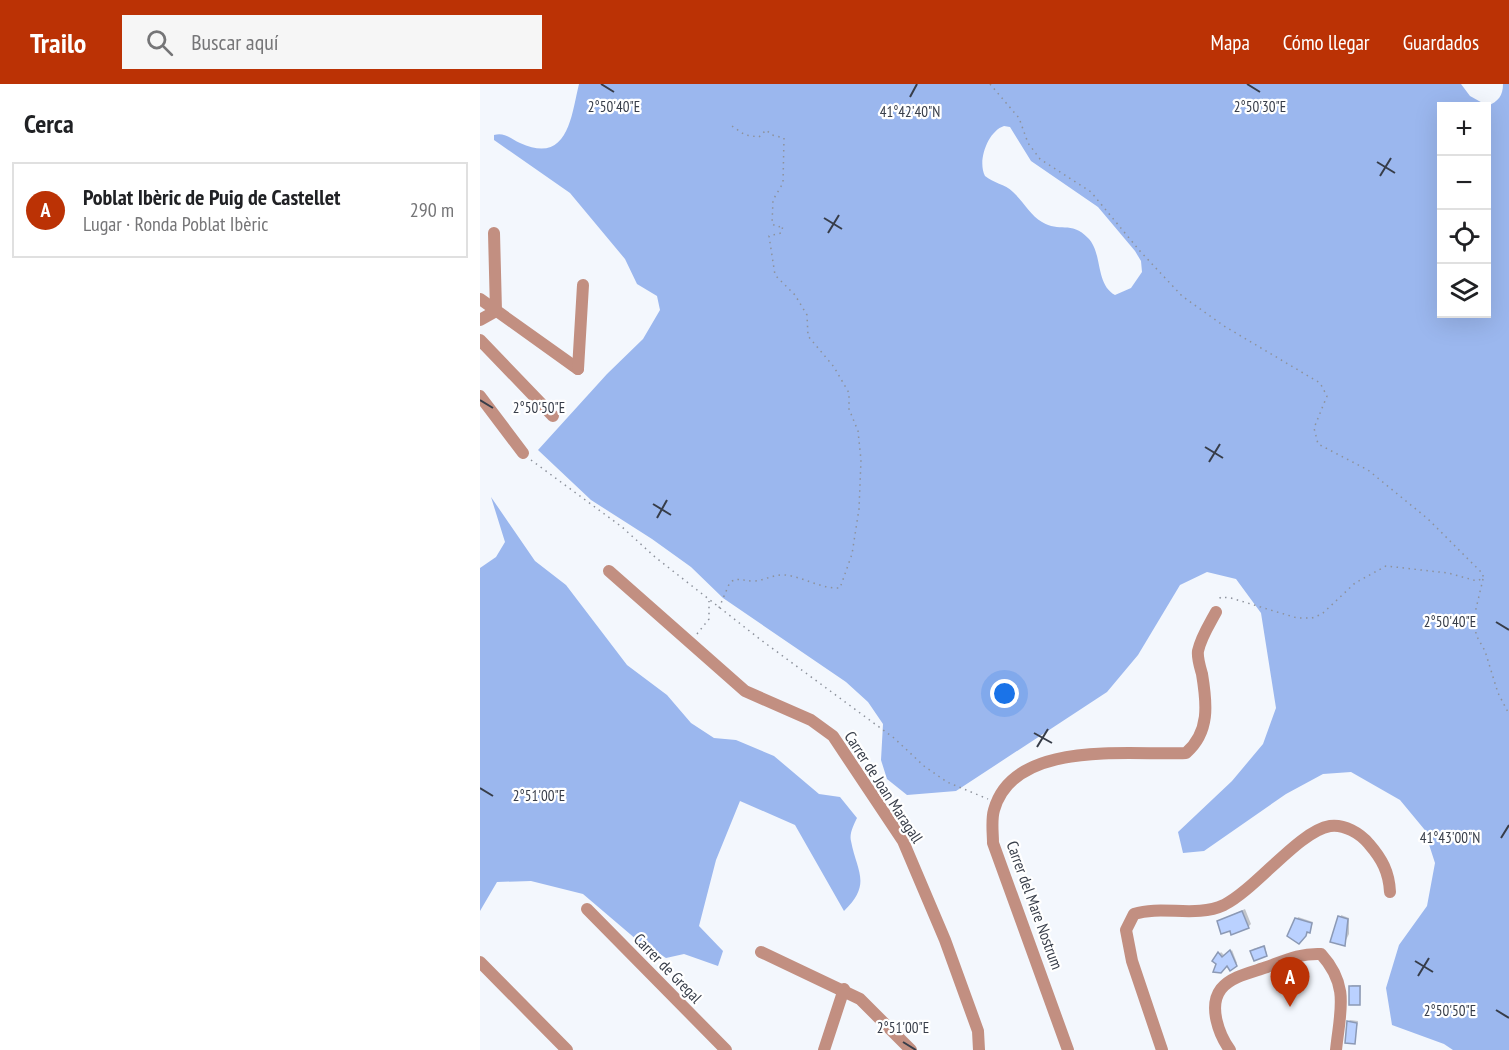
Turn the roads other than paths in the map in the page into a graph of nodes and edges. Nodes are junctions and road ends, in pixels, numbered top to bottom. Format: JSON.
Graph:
{"nodes":[{"id":1,"x":494,"y":233,"type":"dead end"},
{"id":2,"x":583,"y":285,"type":"dead end"},
{"id":3,"x":480,"y":299,"type":"edge"},
{"id":4,"x":496,"y":310,"type":"junction"},
{"id":5,"x":480,"y":320,"type":"edge"},
{"id":6,"x":480,"y":340,"type":"edge"},
{"id":7,"x":480,"y":396,"type":"edge"},
{"id":8,"x":553,"y":416,"type":"dead end"},
{"id":9,"x":523,"y":453,"type":"dead end"},
{"id":10,"x":609,"y":571,"type":"dead end"},
{"id":11,"x":1216,"y":612,"type":"road end"},
{"id":12,"x":1390,"y":892,"type":"dead end"},
{"id":13,"x":587,"y":909,"type":"dead end"},
{"id":14,"x":761,"y":952,"type":"dead end"},
{"id":15,"x":480,"y":962,"type":"edge"},
{"id":16,"x":844,"y":989,"type":"junction"},
{"id":17,"x":567,"y":1050,"type":"edge"},
{"id":18,"x":726,"y":1050,"type":"edge"},
{"id":19,"x":824,"y":1050,"type":"edge"},
{"id":20,"x":911,"y":1050,"type":"edge"},
{"id":21,"x":979,"y":1050,"type":"edge"},
{"id":22,"x":1068,"y":1050,"type":"edge"},
{"id":23,"x":1162,"y":1050,"type":"edge"},
{"id":24,"x":1230,"y":1050,"type":"edge"},
{"id":25,"x":1336,"y":1050,"type":"edge"}],
"edges":[{"from":1,"to":4,"type":"street"},
{"from":2,"to":4,"type":"street"},
{"from":3,"to":4,"type":"street"},
{"from":4,"to":5,"type":"street"},
{"from":6,"to":8,"type":"street"},
{"from":7,"to":9,"type":"street"},
{"from":10,"to":21,"type":"street","name":"Carrer de Joan Maragall"},
{"from":11,"to":22,"type":"street","name":"Carrer del Mare Nostrum"},
{"from":12,"to":23,"type":"street"},
{"from":13,"to":18,"type":"street","name":"Carrer de Gregal"},
{"from":14,"to":16,"type":"street"},
{"from":15,"to":17,"type":"street"},
{"from":16,"to":19,"type":"street"},
{"from":16,"to":20,"type":"street"},
{"from":24,"to":25,"type":"street"}]}
